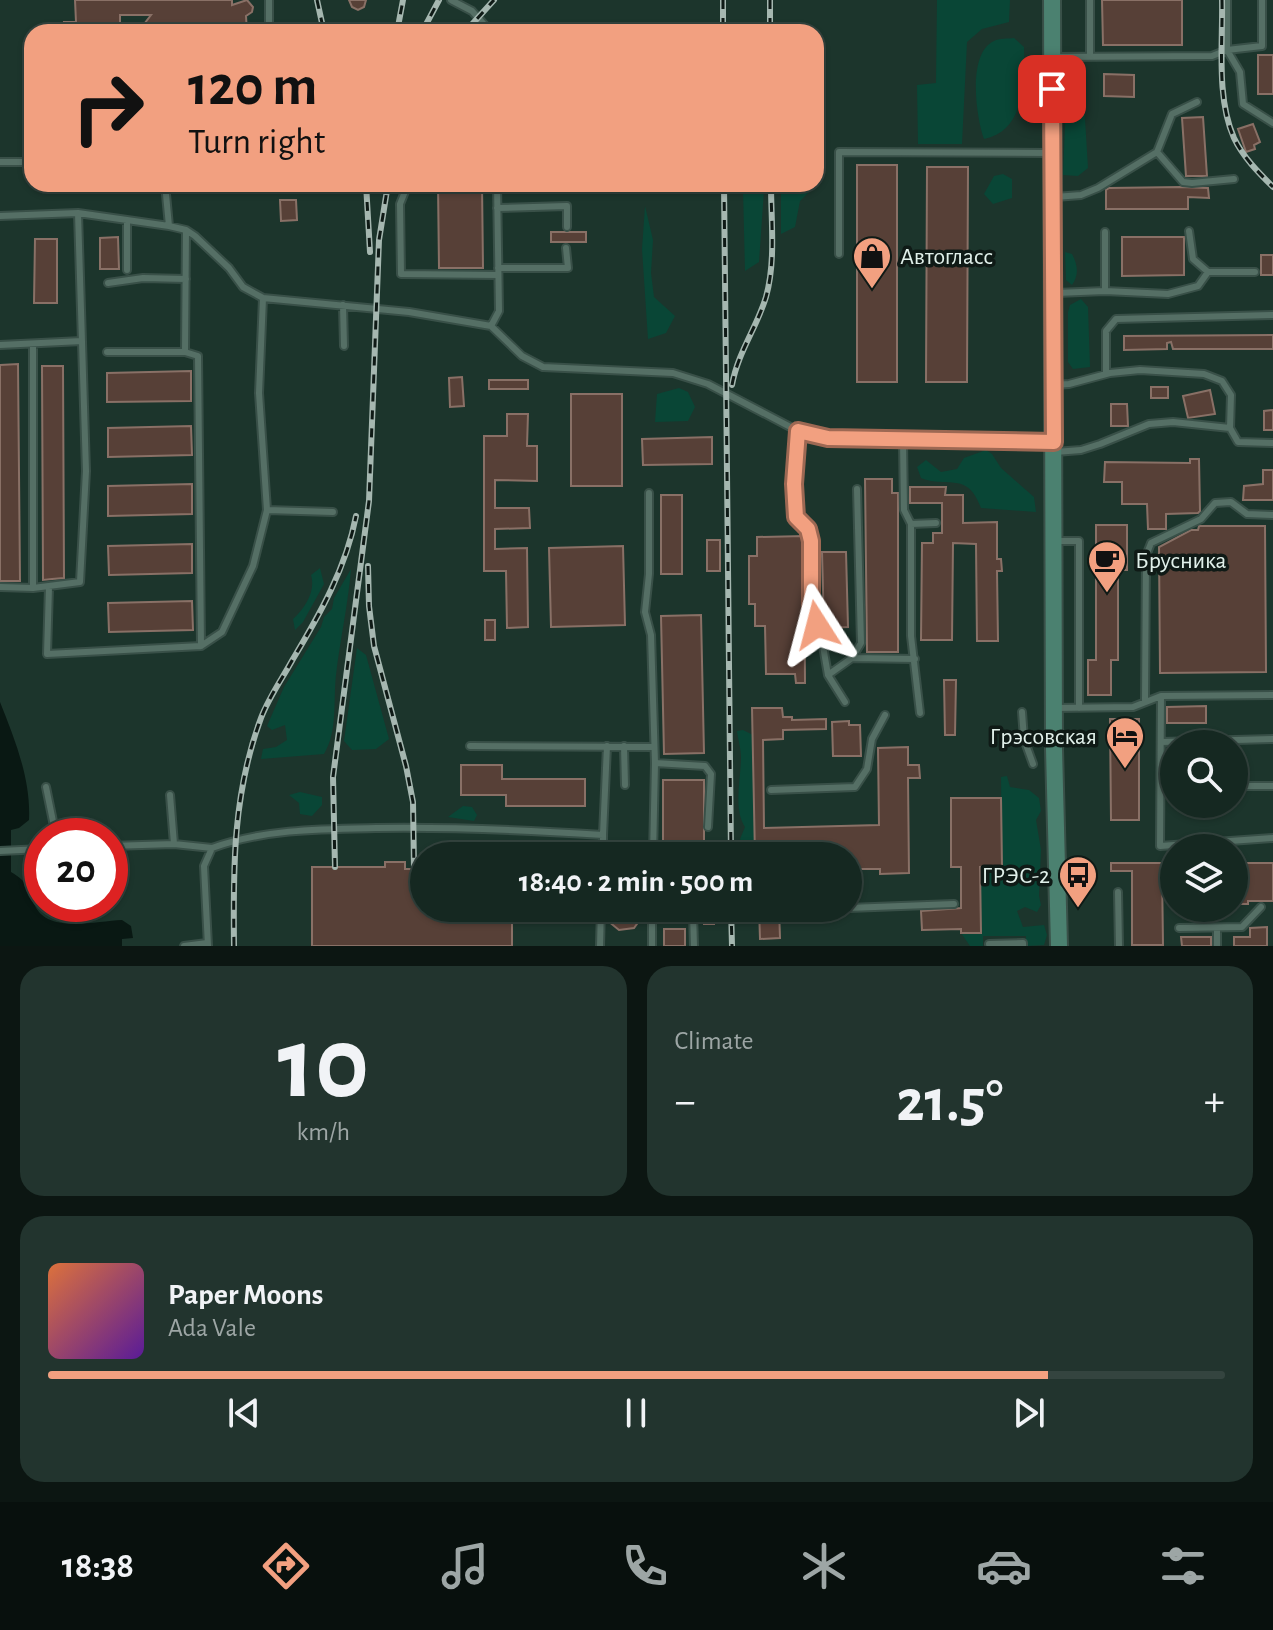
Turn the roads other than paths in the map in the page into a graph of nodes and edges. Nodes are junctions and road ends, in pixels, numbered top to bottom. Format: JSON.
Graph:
{"nodes":[{"id":1,"x":269,"y":0,"type":"edge"},
{"id":2,"x":451,"y":0,"type":"edge"},
{"id":3,"x":1052,"y":0,"type":"edge"},
{"id":4,"x":1090,"y":0,"type":"edge"},
{"id":5,"x":1227,"y":0,"type":"edge"},
{"id":6,"x":1262,"y":0,"type":"edge"},
{"id":7,"x":269,"y":24,"type":"edge"},
{"id":8,"x":484,"y":24,"type":"edge"},
{"id":9,"x":1227,"y":50,"type":"junction"},
{"id":10,"x":1052,"y":57,"type":"junction"},
{"id":11,"x":1090,"y":57,"type":"junction"},
{"id":12,"x":1197,"y":102,"type":"dead end"},
{"id":13,"x":1273,"y":123,"type":"edge"},
{"id":14,"x":1157,"y":152,"type":"junction"},
{"id":15,"x":1052,"y":153,"type":"junction"},
{"id":16,"x":0,"y":162,"type":"edge"},
{"id":17,"x":24,"y":162,"type":"edge"},
{"id":18,"x":1234,"y":179,"type":"dead end"},
{"id":19,"x":166,"y":192,"type":"edge"},
{"id":20,"x":405,"y":192,"type":"edge"},
{"id":21,"x":497,"y":192,"type":"edge"},
{"id":22,"x":1052,"y":197,"type":"junction"},
{"id":23,"x":497,"y":208,"type":"junction"},
{"id":24,"x":78,"y":213,"type":"junction"},
{"id":25,"x":0,"y":216,"type":"edge"},
{"id":26,"x":127,"y":220,"type":"junction"},
{"id":27,"x":169,"y":226,"type":"junction"},
{"id":28,"x":567,"y":227,"type":"dead end"},
{"id":29,"x":186,"y":230,"type":"junction"},
{"id":30,"x":1189,"y":231,"type":"dead end"},
{"id":31,"x":1105,"y":232,"type":"dead end"},
{"id":32,"x":566,"y":248,"type":"dead end"},
{"id":33,"x":839,"y":254,"type":"dead end"},
{"id":34,"x":127,"y":270,"type":"dead end"},
{"id":35,"x":498,"y":272,"type":"junction"},
{"id":36,"x":1208,"y":272,"type":"junction"},
{"id":37,"x":1255,"y":272,"type":"dead end"},
{"id":38,"x":186,"y":279,"type":"junction"},
{"id":39,"x":108,"y":283,"type":"dead end"},
{"id":40,"x":1105,"y":291,"type":"junction"},
{"id":41,"x":1052,"y":293,"type":"junction"},
{"id":42,"x":263,"y":298,"type":"junction"},
{"id":43,"x":343,"y":305,"type":"junction"},
{"id":44,"x":1273,"y":315,"type":"edge"},
{"id":45,"x":491,"y":326,"type":"junction"},
{"id":46,"x":82,"y":341,"type":"junction"},
{"id":47,"x":33,"y":344,"type":"junction"},
{"id":48,"x":0,"y":345,"type":"edge"},
{"id":49,"x":344,"y":346,"type":"dead end"},
{"id":50,"x":107,"y":352,"type":"dead end"},
{"id":51,"x":185,"y":352,"type":"junction"},
{"id":52,"x":1106,"y":374,"type":"junction"},
{"id":53,"x":1054,"y":385,"type":"junction"},
{"id":54,"x":1230,"y":428,"type":"junction"},
{"id":55,"x":798,"y":431,"type":"junction"},
{"id":56,"x":903,"y":440,"type":"junction"},
{"id":57,"x":1273,"y":443,"type":"edge"},
{"id":58,"x":1054,"y":447,"type":"junction"},
{"id":59,"x":857,"y":489,"type":"dead end"},
{"id":60,"x":649,"y":493,"type":"dead end"},
{"id":61,"x":267,"y":510,"type":"junction"},
{"id":62,"x":333,"y":512,"type":"dead end"},
{"id":63,"x":1273,"y":515,"type":"edge"},
{"id":64,"x":936,"y":523,"type":"dead end"},
{"id":65,"x":911,"y":524,"type":"junction"},
{"id":66,"x":1055,"y":541,"type":"junction"},
{"id":67,"x":0,"y":587,"type":"edge"},
{"id":68,"x":49,"y":587,"type":"junction"},
{"id":69,"x":33,"y":588,"type":"junction"},
{"id":70,"x":201,"y":646,"type":"junction"},
{"id":71,"x":852,"y":658,"type":"junction"},
{"id":72,"x":915,"y":659,"type":"junction"},
{"id":73,"x":828,"y":675,"type":"junction"},
{"id":74,"x":1273,"y":695,"type":"edge"},
{"id":75,"x":1161,"y":696,"type":"junction"},
{"id":76,"x":1145,"y":701,"type":"junction"},
{"id":77,"x":845,"y":702,"type":"dead end"},
{"id":78,"x":1055,"y":708,"type":"junction"},
{"id":79,"x":1079,"y":708,"type":"junction"},
{"id":80,"x":1022,"y":712,"type":"dead end"},
{"id":81,"x":920,"y":713,"type":"dead end"},
{"id":82,"x":885,"y":715,"type":"dead end"},
{"id":83,"x":1162,"y":730,"type":"edge"},
{"id":84,"x":1273,"y":739,"type":"edge"},
{"id":85,"x":1248,"y":740,"type":"edge"},
{"id":86,"x":470,"y":746,"type":"dead end"},
{"id":87,"x":607,"y":746,"type":"junction"},
{"id":88,"x":624,"y":746,"type":"junction"},
{"id":89,"x":654,"y":747,"type":"junction"},
{"id":90,"x":655,"y":763,"type":"junction"},
{"id":91,"x":1033,"y":764,"type":"dead end"},
{"id":92,"x":625,"y":785,"type":"dead end"},
{"id":93,"x":1248,"y":786,"type":"edge"},
{"id":94,"x":1273,"y":786,"type":"edge"},
{"id":95,"x":46,"y":787,"type":"dead end"},
{"id":96,"x":771,"y":790,"type":"dead end"},
{"id":97,"x":170,"y":795,"type":"dead end"},
{"id":98,"x":52,"y":818,"type":"edge"},
{"id":99,"x":1161,"y":818,"type":"edge"},
{"id":100,"x":708,"y":827,"type":"dead end"},
{"id":101,"x":603,"y":835,"type":"junction"},
{"id":102,"x":1273,"y":838,"type":"edge"},
{"id":103,"x":603,"y":842,"type":"edge"},
{"id":104,"x":653,"y":842,"type":"edge"},
{"id":105,"x":174,"y":844,"type":"junction"},
{"id":106,"x":128,"y":845,"type":"edge"},
{"id":107,"x":212,"y":848,"type":"junction"},
{"id":108,"x":0,"y":851,"type":"edge"},
{"id":109,"x":24,"y":851,"type":"edge"},
{"id":110,"x":1118,"y":892,"type":"dead end"},
{"id":111,"x":954,"y":904,"type":"dead end"},
{"id":112,"x":862,"y":907,"type":"edge"},
{"id":113,"x":1261,"y":907,"type":"dead end"},
{"id":114,"x":601,"y":922,"type":"edge"},
{"id":115,"x":652,"y":922,"type":"edge"},
{"id":116,"x":693,"y":922,"type":"edge"},
{"id":117,"x":1179,"y":928,"type":"dead end"},
{"id":118,"x":1217,"y":928,"type":"junction"},
{"id":119,"x":208,"y":944,"type":"edge"},
{"id":120,"x":989,"y":944,"type":"dead end"},
{"id":121,"x":184,"y":946,"type":"edge"},
{"id":122,"x":600,"y":946,"type":"edge"},
{"id":123,"x":652,"y":946,"type":"edge"},
{"id":124,"x":694,"y":946,"type":"edge"},
{"id":125,"x":1023,"y":946,"type":"edge"},
{"id":126,"x":1059,"y":946,"type":"edge"},
{"id":127,"x":1119,"y":946,"type":"edge"},
{"id":128,"x":1217,"y":946,"type":"edge"}],
"edges":[{"from":1,"to":7,"type":"lane"},
{"from":2,"to":8,"type":"lane"},
{"from":3,"to":10,"type":"main road"},
{"from":4,"to":11,"type":"lane"},
{"from":5,"to":9,"type":"lane"},
{"from":6,"to":9,"type":"lane"},
{"from":9,"to":11,"type":"lane"},
{"from":9,"to":13,"type":"lane"},
{"from":10,"to":11,"type":"lane"},
{"from":10,"to":15,"type":"main road"},
{"from":12,"to":14,"type":"lane"},
{"from":14,"to":18,"type":"lane"},
{"from":14,"to":22,"type":"lane"},
{"from":15,"to":22,"type":"main road"},
{"from":15,"to":33,"type":"lane"},
{"from":16,"to":17,"type":"lane"},
{"from":19,"to":27,"type":"lane"},
{"from":20,"to":35,"type":"lane"},
{"from":21,"to":23,"type":"lane"},
{"from":22,"to":41,"type":"main road"},
{"from":23,"to":28,"type":"lane"},
{"from":23,"to":35,"type":"lane"},
{"from":24,"to":25,"type":"lane"},
{"from":24,"to":26,"type":"lane"},
{"from":24,"to":46,"type":"lane"},
{"from":26,"to":27,"type":"lane"},
{"from":26,"to":34,"type":"lane"},
{"from":27,"to":29,"type":"lane"},
{"from":29,"to":38,"type":"lane"},
{"from":29,"to":42,"type":"lane"},
{"from":30,"to":36,"type":"lane"},
{"from":31,"to":40,"type":"lane"},
{"from":32,"to":35,"type":"lane"},
{"from":35,"to":45,"type":"lane"},
{"from":36,"to":37,"type":"lane"},
{"from":36,"to":40,"type":"lane"},
{"from":38,"to":39,"type":"lane"},
{"from":38,"to":51,"type":"lane"},
{"from":40,"to":41,"type":"lane"},
{"from":41,"to":53,"type":"main road"},
{"from":42,"to":43,"type":"lane"},
{"from":42,"to":61,"type":"lane"},
{"from":43,"to":45,"type":"lane"},
{"from":43,"to":49,"type":"lane"},
{"from":44,"to":52,"type":"lane"},
{"from":45,"to":55,"type":"lane"},
{"from":46,"to":47,"type":"lane"},
{"from":46,"to":68,"type":"lane"},
{"from":47,"to":48,"type":"lane"},
{"from":47,"to":69,"type":"lane"},
{"from":50,"to":51,"type":"lane"},
{"from":51,"to":70,"type":"lane"},
{"from":52,"to":53,"type":"lane"},
{"from":52,"to":54,"type":"lane"},
{"from":53,"to":58,"type":"main road"},
{"from":54,"to":57,"type":"lane"},
{"from":54,"to":58,"type":"lane"},
{"from":55,"to":56,"type":"lane"},
{"from":55,"to":73,"type":"lane"},
{"from":56,"to":58,"type":"lane"},
{"from":56,"to":65,"type":"lane"},
{"from":58,"to":66,"type":"main road"},
{"from":59,"to":71,"type":"lane"},
{"from":60,"to":89,"type":"lane"},
{"from":61,"to":62,"type":"lane"},
{"from":61,"to":70,"type":"lane"},
{"from":63,"to":76,"type":"lane"},
{"from":64,"to":65,"type":"lane"},
{"from":65,"to":72,"type":"lane"},
{"from":66,"to":78,"type":"main road"},
{"from":66,"to":79,"type":"lane"},
{"from":67,"to":69,"type":"lane"},
{"from":68,"to":69,"type":"lane"},
{"from":68,"to":70,"type":"lane"},
{"from":71,"to":72,"type":"lane"},
{"from":71,"to":73,"type":"lane"},
{"from":72,"to":81,"type":"lane"},
{"from":73,"to":77,"type":"lane"},
{"from":74,"to":75,"type":"lane"},
{"from":75,"to":76,"type":"lane"},
{"from":75,"to":83,"type":"lane"},
{"from":76,"to":79,"type":"lane"},
{"from":78,"to":79,"type":"lane"},
{"from":78,"to":126,"type":"main road"},
{"from":80,"to":91,"type":"lane"},
{"from":82,"to":96,"type":"lane"},
{"from":84,"to":85,"type":"lane"},
{"from":86,"to":87,"type":"lane"},
{"from":87,"to":88,"type":"lane"},
{"from":87,"to":101,"type":"lane"},
{"from":88,"to":89,"type":"lane"},
{"from":88,"to":92,"type":"lane"},
{"from":89,"to":90,"type":"lane"},
{"from":90,"to":100,"type":"lane"},
{"from":90,"to":104,"type":"lane"},
{"from":93,"to":94,"type":"lane"},
{"from":95,"to":98,"type":"lane"},
{"from":97,"to":105,"type":"lane"},
{"from":99,"to":102,"type":"lane"},
{"from":101,"to":103,"type":"lane"},
{"from":101,"to":107,"type":"lane"},
{"from":105,"to":106,"type":"lane"},
{"from":105,"to":107,"type":"lane"},
{"from":107,"to":119,"type":"lane"},
{"from":108,"to":109,"type":"lane"},
{"from":110,"to":127,"type":"lane"},
{"from":111,"to":112,"type":"lane"},
{"from":113,"to":118,"type":"lane"},
{"from":114,"to":122,"type":"lane"},
{"from":115,"to":123,"type":"lane"},
{"from":116,"to":124,"type":"lane"},
{"from":117,"to":118,"type":"lane"},
{"from":118,"to":128,"type":"lane"},
{"from":119,"to":121,"type":"lane"},
{"from":120,"to":125,"type":"lane"}]}
